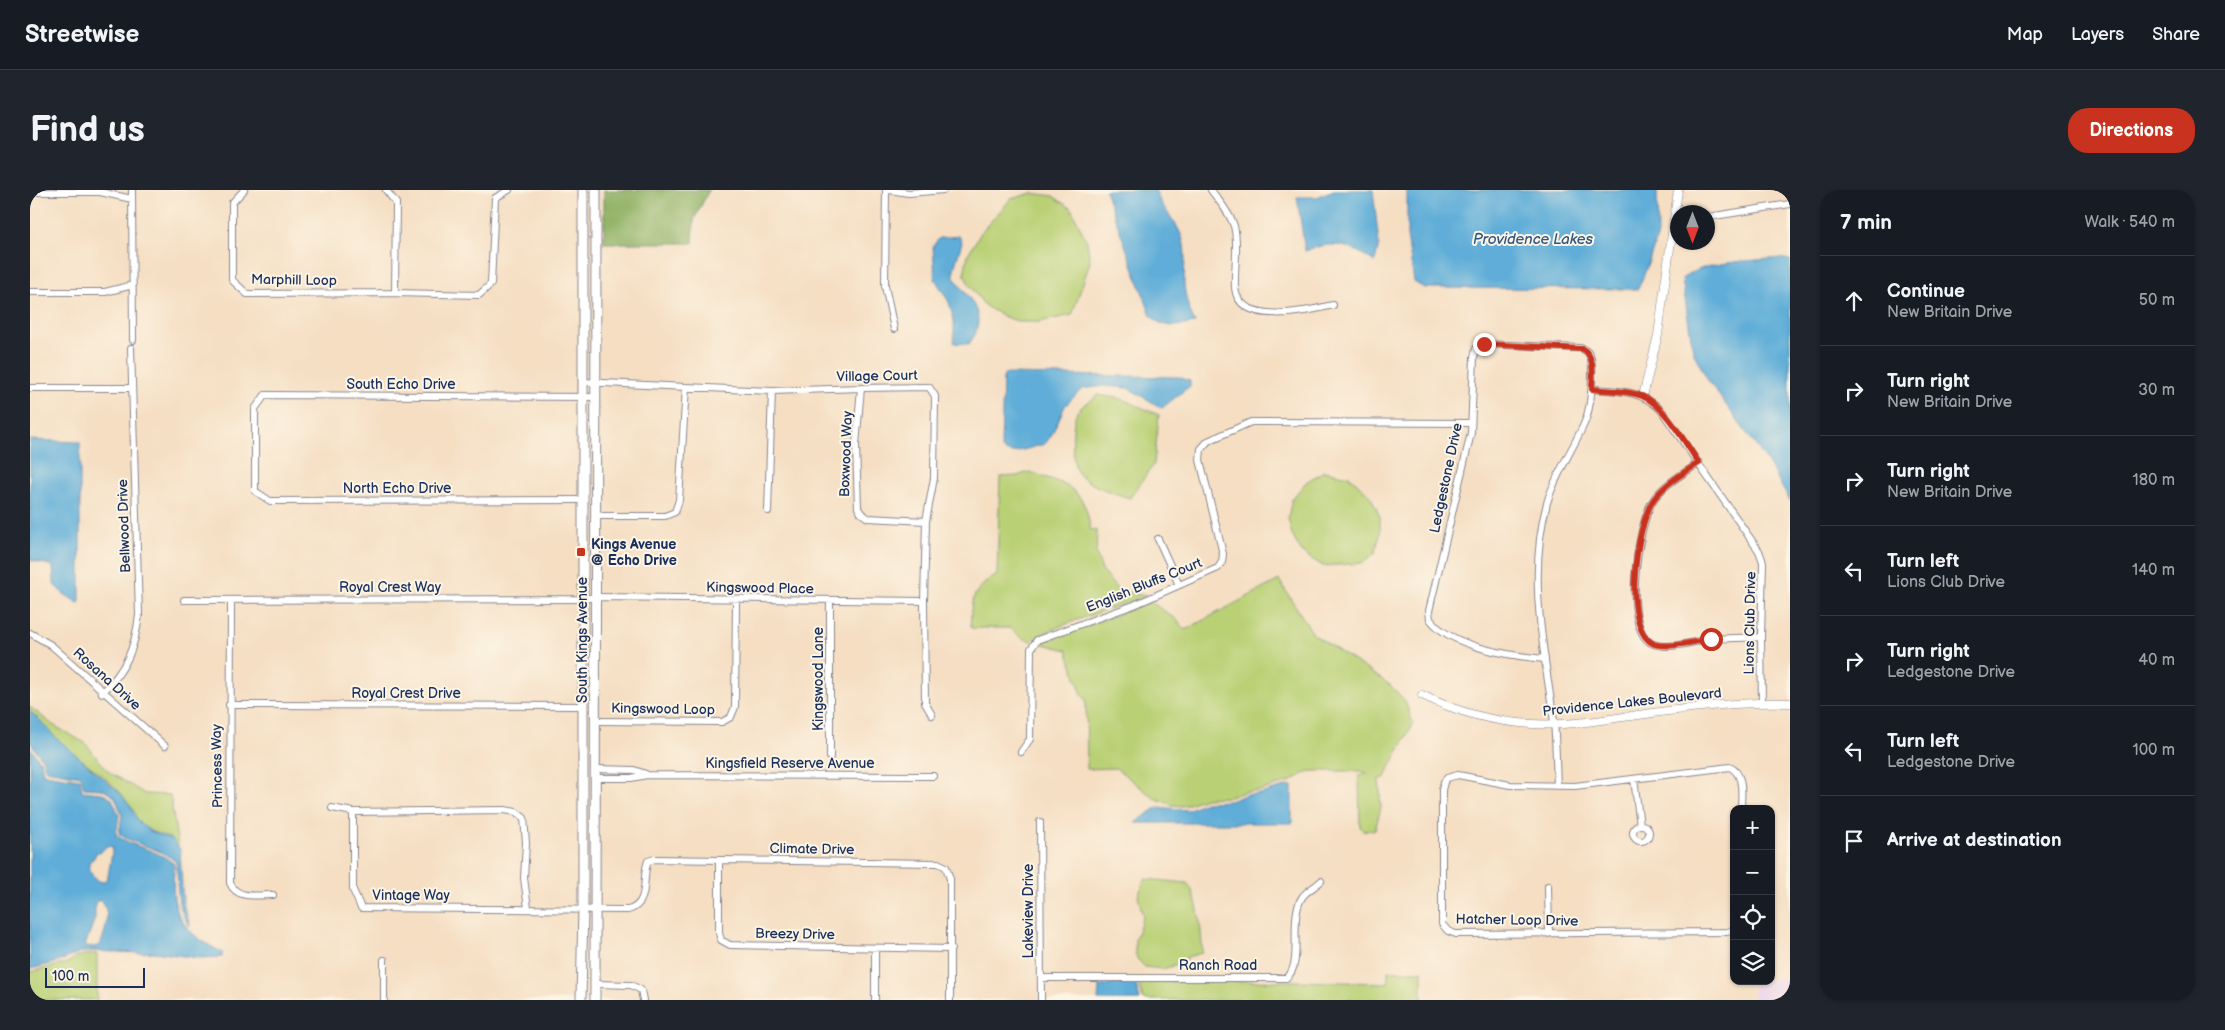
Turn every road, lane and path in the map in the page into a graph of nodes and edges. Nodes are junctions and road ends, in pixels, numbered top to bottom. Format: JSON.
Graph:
{"nodes":[{"id":1,"x":132,"y":190,"type":"edge"},
{"id":2,"x":244,"y":190,"type":"edge"},
{"id":3,"x":386,"y":190,"type":"edge"},
{"id":4,"x":509,"y":190,"type":"edge"},
{"id":5,"x":583,"y":190,"type":"edge"},
{"id":6,"x":596,"y":190,"type":"edge"},
{"id":7,"x":888,"y":190,"type":"edge"},
{"id":8,"x":943,"y":190,"type":"edge"},
{"id":9,"x":1211,"y":190,"type":"edge"},
{"id":10,"x":1678,"y":190,"type":"edge"},
{"id":11,"x":30,"y":192,"type":"edge"},
{"id":12,"x":132,"y":199,"type":"junction"},
{"id":13,"x":1790,"y":204,"type":"edge"},
{"id":14,"x":1677,"y":205,"type":"edge"},
{"id":15,"x":1715,"y":216,"type":"edge"},
{"id":16,"x":1671,"y":250,"type":"edge"},
{"id":17,"x":133,"y":285,"type":"junction"},
{"id":18,"x":30,"y":292,"type":"edge"},
{"id":19,"x":583,"y":292,"type":"junction"},
{"id":20,"x":595,"y":292,"type":"junction"},
{"id":21,"x":394,"y":294,"type":"junction"},
{"id":22,"x":1334,"y":305,"type":"dead end"},
{"id":23,"x":894,"y":329,"type":"dead end"},
{"id":24,"x":132,"y":340,"type":"dead end"},
{"id":25,"x":131,"y":348,"type":"dead end"},
{"id":26,"x":583,"y":382,"type":"junction"},
{"id":27,"x":596,"y":383,"type":"junction"},
{"id":28,"x":686,"y":387,"type":"junction"},
{"id":29,"x":30,"y":388,"type":"edge"},
{"id":30,"x":132,"y":388,"type":"junction"},
{"id":31,"x":861,"y":388,"type":"junction"},
{"id":32,"x":1592,"y":389,"type":"junction"},
{"id":33,"x":772,"y":391,"type":"junction"},
{"id":34,"x":1643,"y":396,"type":"junction"},
{"id":35,"x":583,"y":397,"type":"junction"},
{"id":36,"x":596,"y":397,"type":"junction"},
{"id":37,"x":1471,"y":423,"type":"junction"},
{"id":38,"x":255,"y":450,"type":"joint"},
{"id":39,"x":1699,"y":463,"type":"junction"},
{"id":40,"x":583,"y":500,"type":"junction"},
{"id":41,"x":768,"y":511,"type":"dead end"},
{"id":42,"x":596,"y":516,"type":"junction"},
{"id":43,"x":926,"y":520,"type":"junction"},
{"id":44,"x":1158,"y":539,"type":"dead end"},
{"id":45,"x":1179,"y":585,"type":"junction"},
{"id":46,"x":596,"y":597,"type":"junction"},
{"id":47,"x":582,"y":599,"type":"junction"},
{"id":48,"x":184,"y":600,"type":"dead end"},
{"id":49,"x":230,"y":600,"type":"junction"},
{"id":50,"x":736,"y":600,"type":"junction"},
{"id":51,"x":830,"y":601,"type":"junction"},
{"id":52,"x":924,"y":602,"type":"junction"},
{"id":53,"x":30,"y":633,"type":"edge"},
{"id":54,"x":1761,"y":637,"type":"junction"},
{"id":55,"x":1545,"y":659,"type":"junction"},
{"id":56,"x":102,"y":693,"type":"junction"},
{"id":57,"x":1422,"y":695,"type":"dead end"},
{"id":58,"x":1762,"y":703,"type":"junction"},
{"id":59,"x":1790,"y":703,"type":"edge"},
{"id":60,"x":229,"y":705,"type":"junction"},
{"id":61,"x":582,"y":706,"type":"junction"},
{"id":62,"x":932,"y":715,"type":"dead end"},
{"id":63,"x":596,"y":720,"type":"junction"},
{"id":64,"x":1554,"y":725,"type":"junction"},
{"id":65,"x":165,"y":746,"type":"dead end"},
{"id":66,"x":1021,"y":752,"type":"dead end"},
{"id":67,"x":830,"y":757,"type":"dead end"},
{"id":68,"x":596,"y":774,"type":"junction"},
{"id":69,"x":933,"y":776,"type":"dead end"},
{"id":70,"x":1634,"y":779,"type":"junction"},
{"id":71,"x":1557,"y":786,"type":"junction"},
{"id":72,"x":1740,"y":805,"type":"edge"},
{"id":73,"x":332,"y":808,"type":"dead end"},
{"id":74,"x":353,"y":812,"type":"junction"},
{"id":75,"x":1040,"y":822,"type":"dead end"},
{"id":76,"x":1640,"y":825,"type":"dead end"},
{"id":77,"x":720,"y":860,"type":"junction"},
{"id":78,"x":1321,"y":881,"type":"dead end"},
{"id":79,"x":1548,"y":886,"type":"dead end"},
{"id":80,"x":273,"y":895,"type":"dead end"},
{"id":81,"x":528,"y":908,"type":"junction"},
{"id":82,"x":583,"y":908,"type":"junction"},
{"id":83,"x":596,"y":910,"type":"junction"},
{"id":84,"x":1730,"y":931,"type":"edge"},
{"id":85,"x":1549,"y":934,"type":"junction"},
{"id":86,"x":875,"y":948,"type":"junction"},
{"id":87,"x":951,"y":949,"type":"junction"},
{"id":88,"x":384,"y":960,"type":"dead end"},
{"id":89,"x":1041,"y":978,"type":"junction"},
{"id":90,"x":595,"y":984,"type":"junction"},
{"id":91,"x":384,"y":1000,"type":"edge"},
{"id":92,"x":581,"y":1000,"type":"edge"},
{"id":93,"x":595,"y":1000,"type":"edge"},
{"id":94,"x":643,"y":1000,"type":"edge"},
{"id":95,"x":875,"y":1000,"type":"edge"},
{"id":96,"x":950,"y":1000,"type":"edge"},
{"id":97,"x":1041,"y":1000,"type":"edge"}],
"edges":[{"from":1,"to":12,"type":"street"},
{"from":2,"to":21,"type":"street","name":"Marphill Loop"},
{"from":3,"to":21,"type":"street"},
{"from":4,"to":21,"type":"street","name":"Marphill Loop"},
{"from":5,"to":19,"type":"main road","name":"South Kings Avenue"},
{"from":6,"to":20,"type":"main road","name":"South Kings Avenue"},
{"from":7,"to":8,"type":"street"},
{"from":7,"to":23,"type":"street"},
{"from":9,"to":22,"type":"street"},
{"from":10,"to":14,"type":"street"},
{"from":11,"to":12,"type":"street"},
{"from":12,"to":17,"type":"street"},
{"from":13,"to":15,"type":"street"},
{"from":16,"to":34,"type":"street"},
{"from":17,"to":18,"type":"street"},
{"from":17,"to":24,"type":"street"},
{"from":19,"to":20,"type":"main road"},
{"from":19,"to":26,"type":"main road","name":"South Kings Avenue"},
{"from":20,"to":27,"type":"main road","name":"South Kings Avenue"},
{"from":25,"to":30,"type":"street","name":"Bellwood Drive"},
{"from":26,"to":27,"type":"street","name":"Village Court"},
{"from":26,"to":35,"type":"main road","name":"South Kings Avenue"},
{"from":27,"to":28,"type":"street","name":"Village Court"},
{"from":27,"to":36,"type":"main road","name":"South Kings Avenue"},
{"from":28,"to":33,"type":"street","name":"Village Court"},
{"from":28,"to":42,"type":"street"},
{"from":29,"to":30,"type":"street"},
{"from":30,"to":56,"type":"street","name":"Bellwood Drive"},
{"from":31,"to":33,"type":"street","name":"Village Court"},
{"from":31,"to":43,"type":"street","name":"Boxwood Way"},
{"from":31,"to":43,"type":"street","name":"Village Court"},
{"from":32,"to":34,"type":"street","name":"Lions Club Drive"},
{"from":32,"to":37,"type":"street","name":"Ledgestone Drive"},
{"from":32,"to":55,"type":"street","name":"Ledgestone Drive"},
{"from":33,"to":41,"type":"street"},
{"from":34,"to":39,"type":"street","name":"Lions Club Drive"},
{"from":35,"to":36,"type":"street","name":"South Echo Drive"},
{"from":35,"to":38,"type":"street","name":"South Echo Drive"},
{"from":35,"to":40,"type":"main road","name":"South Kings Avenue"},
{"from":36,"to":42,"type":"main road","name":"South Kings Avenue"},
{"from":37,"to":45,"type":"street","name":"English Bluffs Court"},
{"from":37,"to":55,"type":"street","name":"Ledgestone Drive"},
{"from":38,"to":40,"type":"street","name":"North Echo Drive"},
{"from":39,"to":54,"type":"street","name":"Lions Club Drive"},
{"from":39,"to":54,"type":"street"},
{"from":40,"to":47,"type":"main road","name":"South Kings Avenue"},
{"from":42,"to":46,"type":"main road","name":"South Kings Avenue"},
{"from":43,"to":52,"type":"street","name":"Village Court"},
{"from":44,"to":45,"type":"street"},
{"from":45,"to":66,"type":"street","name":"English Bluffs Court"},
{"from":46,"to":47,"type":"street","name":"Royal Crest Way"},
{"from":46,"to":50,"type":"street","name":"Kingswood Place"},
{"from":46,"to":63,"type":"main road","name":"South Kings Avenue"},
{"from":47,"to":49,"type":"street","name":"Royal Crest Way"},
{"from":47,"to":61,"type":"main road","name":"South Kings Avenue"},
{"from":48,"to":49,"type":"street","name":"Royal Crest Way"},
{"from":49,"to":60,"type":"street","name":"Princess Way"},
{"from":50,"to":51,"type":"street","name":"Kingswood Place"},
{"from":50,"to":63,"type":"street","name":"Kingswood Loop"},
{"from":51,"to":52,"type":"street","name":"Kingswood Place"},
{"from":51,"to":67,"type":"street","name":"Kingswood Lane"},
{"from":52,"to":62,"type":"street","name":"Village Court"},
{"from":53,"to":56,"type":"street","name":"Rosana Drive"},
{"from":54,"to":58,"type":"street","name":"Lions Club Drive"},
{"from":55,"to":64,"type":"street","name":"Ledgestone Drive"},
{"from":56,"to":65,"type":"street","name":"Rosana Drive"},
{"from":57,"to":64,"type":"street","name":"Providence Lakes Boulevard"},
{"from":58,"to":59,"type":"street","name":"Providence Lakes Boulevard"},
{"from":58,"to":64,"type":"street","name":"Providence Lakes Boulevard"},
{"from":60,"to":61,"type":"street","name":"Royal Crest Drive"},
{"from":60,"to":80,"type":"street","name":"Princess Way"},
{"from":61,"to":82,"type":"main road","name":"South Kings Avenue"},
{"from":63,"to":68,"type":"main road","name":"South Kings Avenue"},
{"from":64,"to":71,"type":"street"},
{"from":68,"to":69,"type":"street","name":"Kingsfield Reserve Avenue"},
{"from":68,"to":83,"type":"main road","name":"South Kings Avenue"},
{"from":70,"to":71,"type":"street","name":"Hatcher Loop Drive"},
{"from":70,"to":72,"type":"street","name":"Hatcher Loop Drive"},
{"from":70,"to":76,"type":"street"},
{"from":71,"to":85,"type":"street","name":"Hatcher Loop Drive"},
{"from":73,"to":74,"type":"street"},
{"from":74,"to":81,"type":"street"},
{"from":74,"to":81,"type":"street","name":"Vintage Way"},
{"from":75,"to":89,"type":"street","name":"Lakeview Drive"},
{"from":77,"to":83,"type":"street","name":"Climate Drive"},
{"from":77,"to":86,"type":"street","name":"Breezy Drive"},
{"from":77,"to":87,"type":"street","name":"Climate Drive"},
{"from":78,"to":89,"type":"street","name":"Ranch Road"},
{"from":79,"to":85,"type":"street"},
{"from":81,"to":82,"type":"street","name":"Vintage Way"},
{"from":82,"to":83,"type":"street","name":"Climate Drive"},
{"from":82,"to":92,"type":"main road","name":"South Kings Avenue"},
{"from":83,"to":90,"type":"main road","name":"South Kings Avenue"},
{"from":84,"to":85,"type":"street","name":"Hatcher Loop Drive"},
{"from":86,"to":87,"type":"street","name":"Breezy Drive"},
{"from":86,"to":95,"type":"street"},
{"from":87,"to":96,"type":"street","name":"Climate Drive"},
{"from":88,"to":91,"type":"street"},
{"from":89,"to":97,"type":"street","name":"Lakeview Drive"},
{"from":90,"to":93,"type":"main road","name":"South Kings Avenue"},
{"from":90,"to":94,"type":"street"}]}
